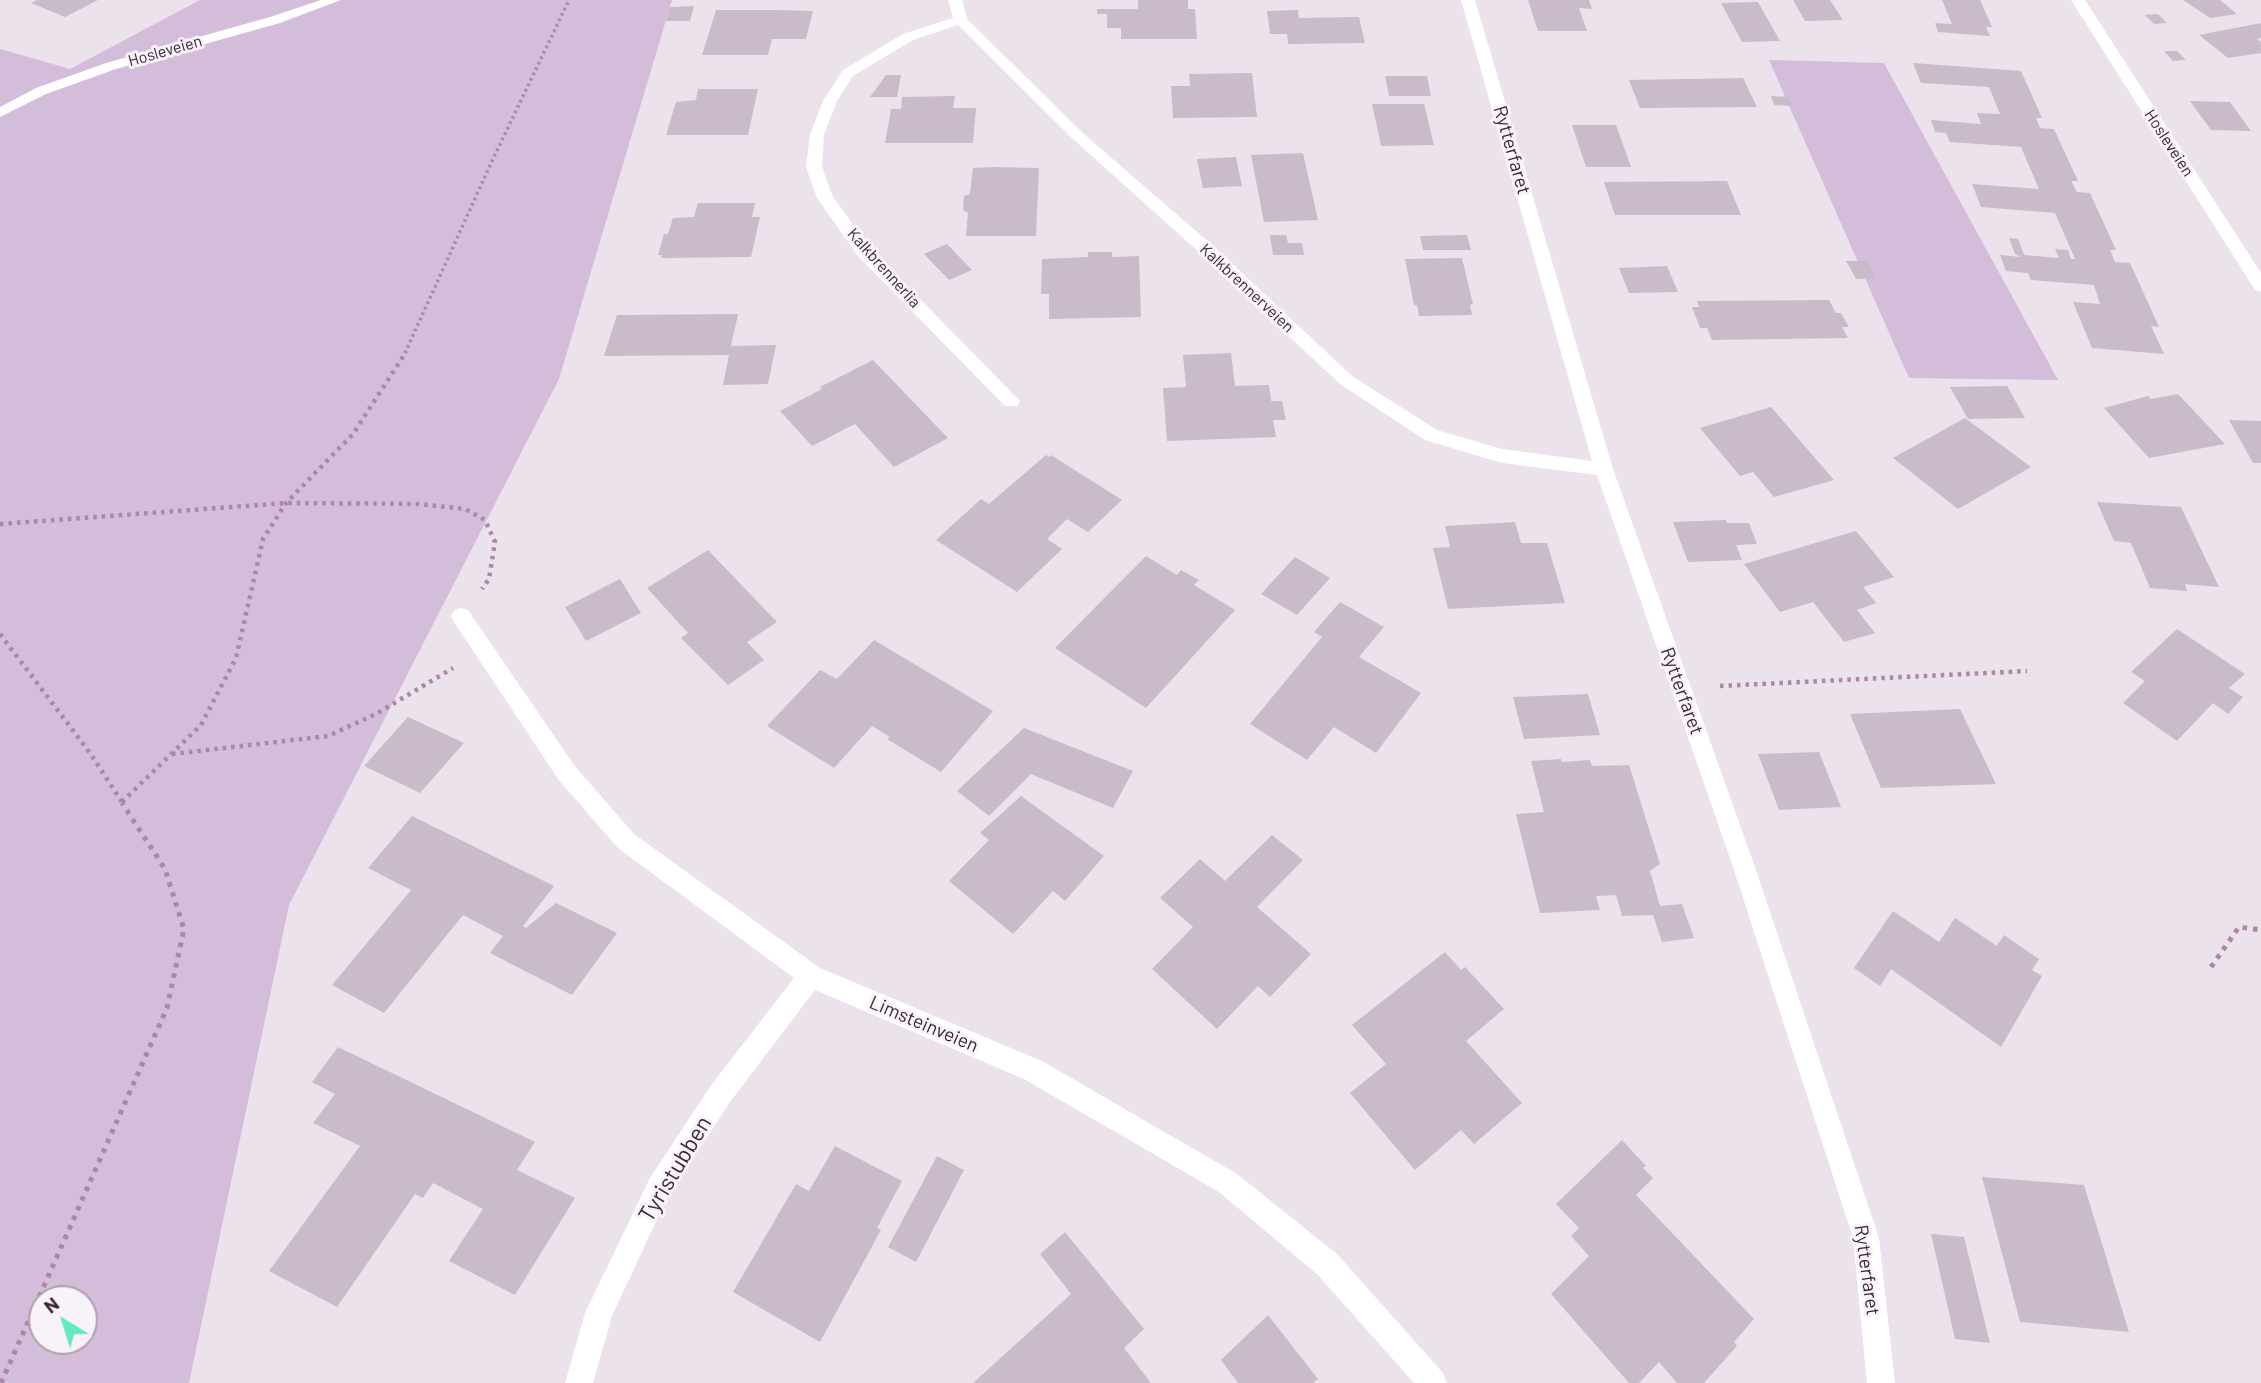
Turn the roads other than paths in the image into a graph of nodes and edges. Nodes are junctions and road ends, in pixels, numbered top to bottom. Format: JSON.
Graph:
{"nodes":[{"id":1,"x":334,"y":0,"type":"edge"},
{"id":2,"x":955,"y":0,"type":"edge"},
{"id":3,"x":1468,"y":0,"type":"edge"},
{"id":4,"x":2078,"y":0,"type":"edge"},
{"id":5,"x":960,"y":20,"type":"junction"},
{"id":6,"x":0,"y":113,"type":"edge"},
{"id":7,"x":2261,"y":286,"type":"edge"},
{"id":8,"x":1011,"y":401,"type":"dead end"},
{"id":9,"x":1604,"y":470,"type":"junction"},
{"id":10,"x":461,"y":616,"type":"road end"},
{"id":11,"x":811,"y":976,"type":"junction"},
{"id":12,"x":579,"y":1383,"type":"edge"},
{"id":13,"x":1433,"y":1383,"type":"edge"},
{"id":14,"x":1881,"y":1383,"type":"edge"}],
"edges":[{"from":1,"to":6,"type":"street","name":"Hosleveien"},
{"from":2,"to":5,"type":"street"},
{"from":3,"to":9,"type":"street","name":"Rytterfaret"},
{"from":4,"to":7,"type":"street","name":"Hosleveien"},
{"from":5,"to":8,"type":"street","name":"Kalkbrennerlia"},
{"from":5,"to":9,"type":"street","name":"Kalkbrennerveien"},
{"from":9,"to":14,"type":"street","name":"Rytterfaret"},
{"from":10,"to":11,"type":"street","name":"Limsteinveien"},
{"from":11,"to":12,"type":"street","name":"Tyristubben"},
{"from":11,"to":13,"type":"street","name":"Limsteinveien"}]}
